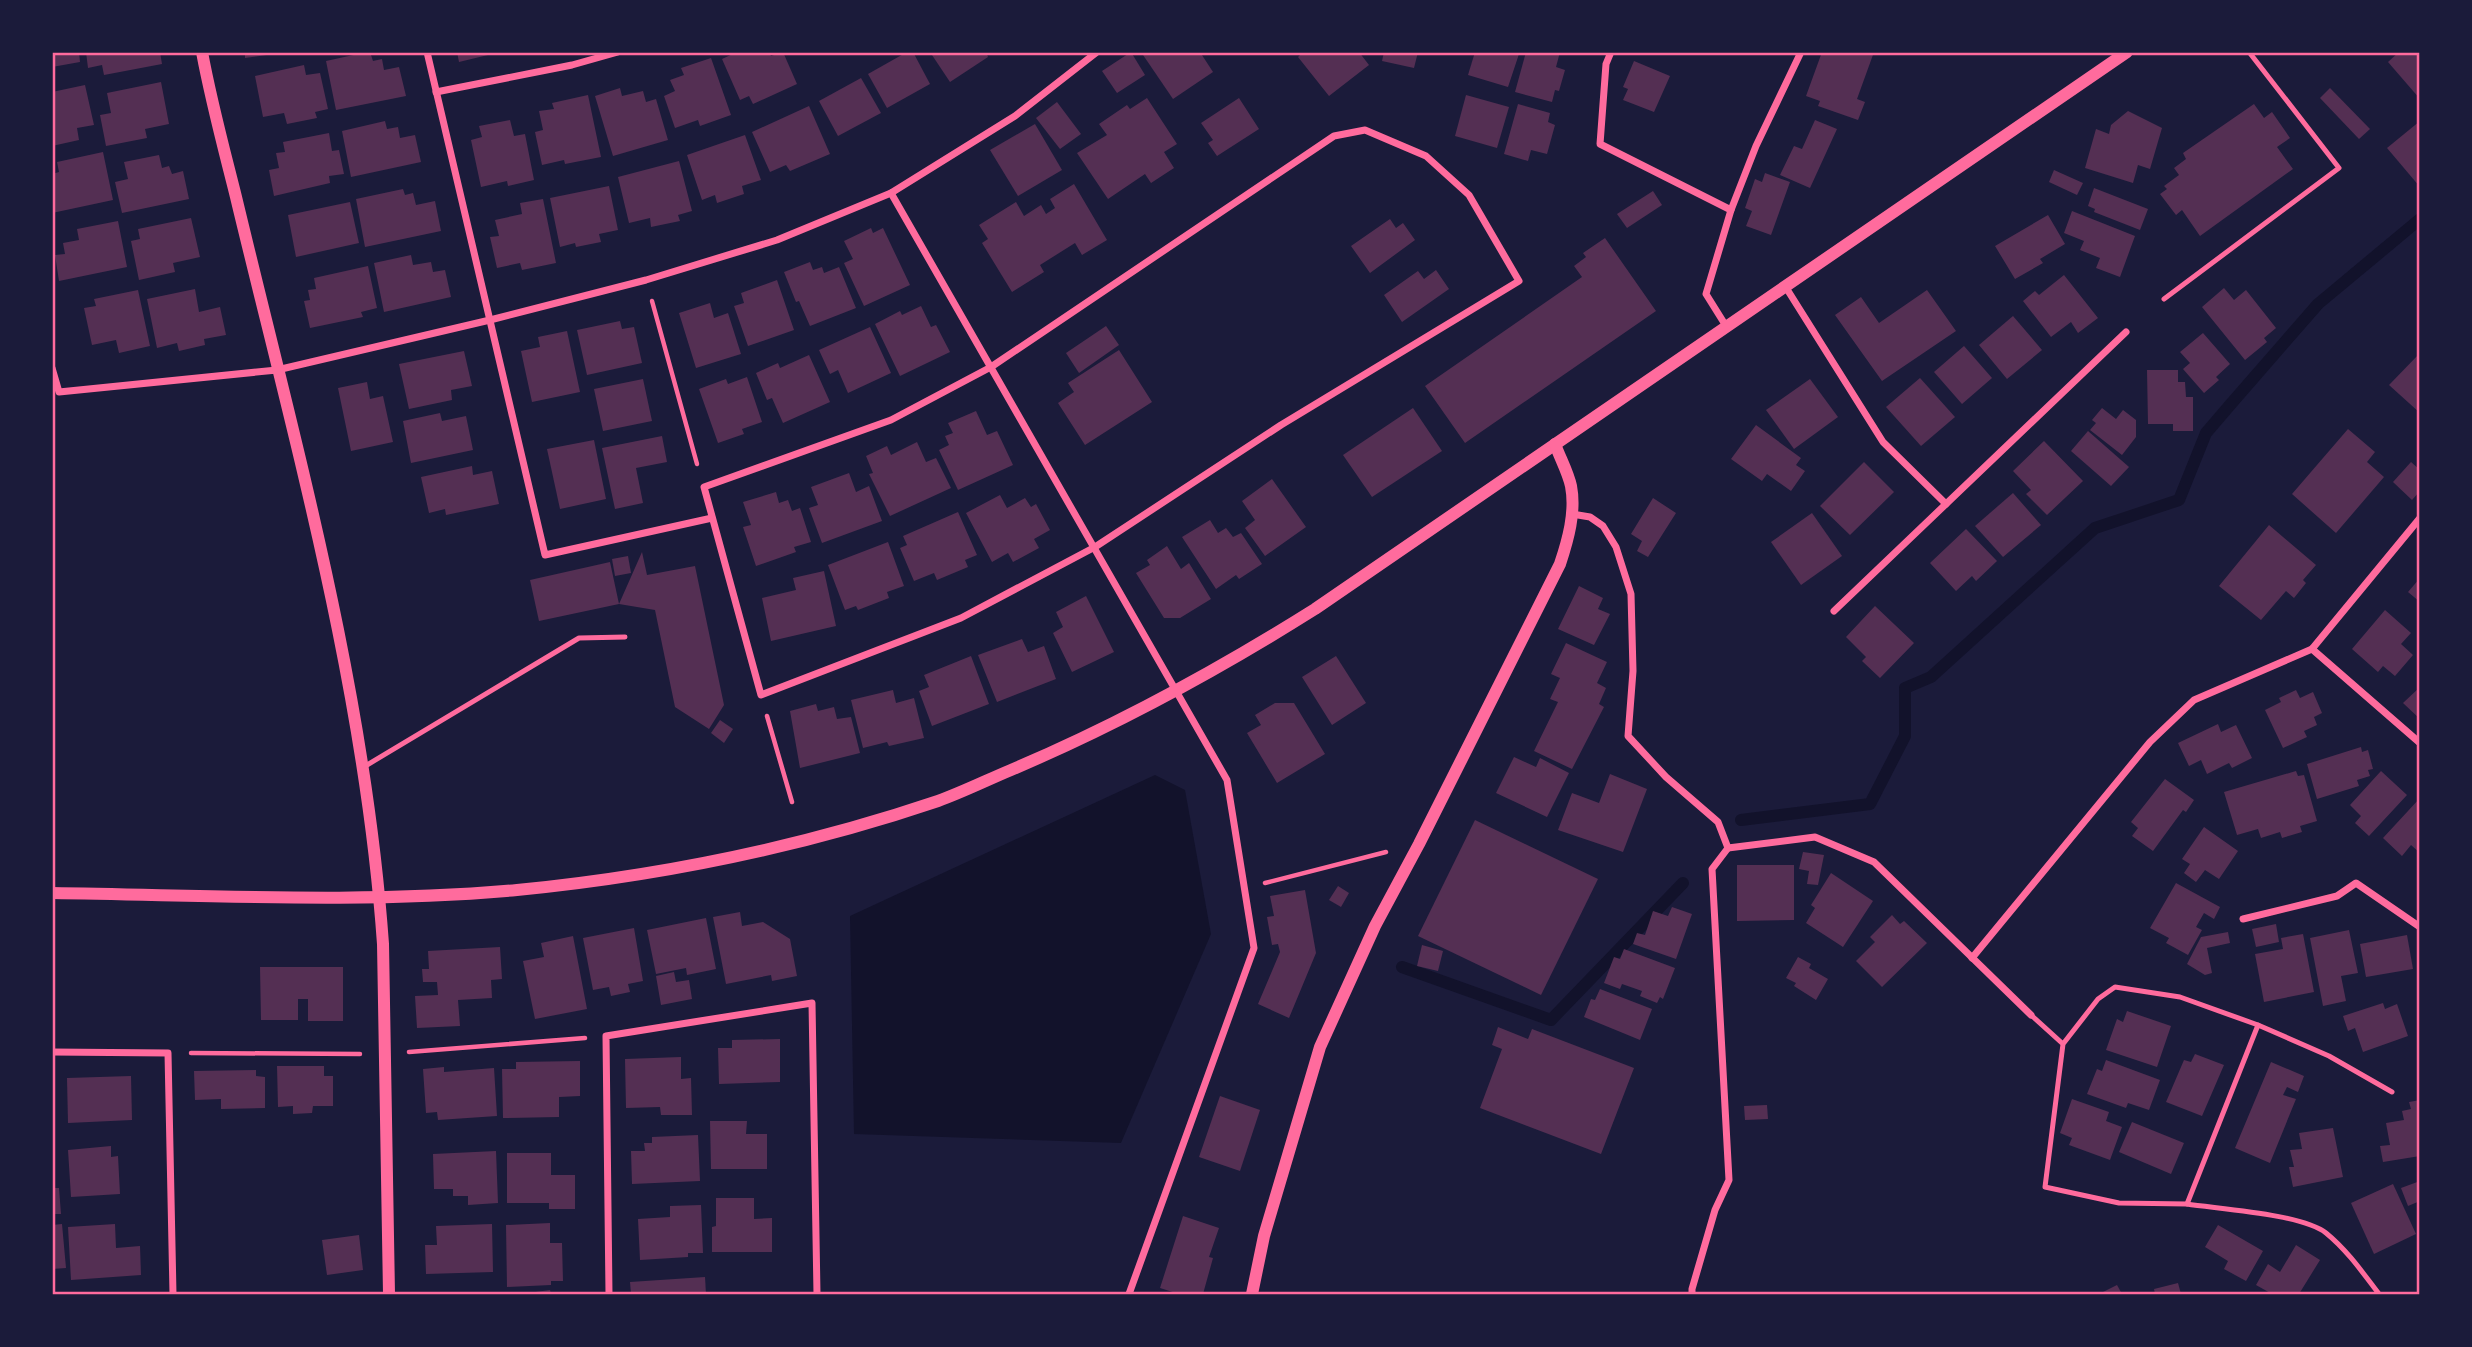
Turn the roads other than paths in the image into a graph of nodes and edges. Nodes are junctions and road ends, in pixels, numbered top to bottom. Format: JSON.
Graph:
{"nodes":[{"id":1,"x":201,"y":52,"type":"edge"},
{"id":2,"x":427,"y":52,"type":"edge"},
{"id":3,"x":618,"y":52,"type":"edge"},
{"id":4,"x":1097,"y":52,"type":"edge"},
{"id":5,"x":1611,"y":52,"type":"edge"},
{"id":6,"x":1801,"y":52,"type":"edge"},
{"id":7,"x":2127,"y":52,"type":"edge"},
{"id":8,"x":2249,"y":52,"type":"edge"},
{"id":9,"x":436,"y":92,"type":"junction"},
{"id":10,"x":891,"y":193,"type":"junction"},
{"id":11,"x":1731,"y":210,"type":"junction"},
{"id":12,"x":1786,"y":286,"type":"junction"},
{"id":13,"x":2164,"y":299,"type":"dead end"},
{"id":14,"x":490,"y":320,"type":"junction"},
{"id":15,"x":1726,"y":326,"type":"junction"},
{"id":16,"x":2126,"y":332,"type":"dead end"},
{"id":17,"x":991,"y":367,"type":"junction"},
{"id":18,"x":52,"y":368,"type":"edge"},
{"id":19,"x":277,"y":370,"type":"junction"},
{"id":20,"x":1555,"y":444,"type":"junction"},
{"id":21,"x":1946,"y":504,"type":"junction"},
{"id":22,"x":1572,"y":513,"type":"junction"},
{"id":23,"x":712,"y":518,"type":"junction"},
{"id":24,"x":2420,"y":518,"type":"edge"},
{"id":25,"x":1095,"y":547,"type":"junction"},
{"id":26,"x":1834,"y":611,"type":"dead end"},
{"id":27,"x":625,"y":637,"type":"dead end"},
{"id":28,"x":2312,"y":649,"type":"junction"},
{"id":29,"x":1177,"y":690,"type":"junction"},
{"id":30,"x":2420,"y":743,"type":"edge"},
{"id":31,"x":362,"y":768,"type":"junction"},
{"id":32,"x":1728,"y":848,"type":"junction"},
{"id":33,"x":52,"y":893,"type":"edge"},
{"id":34,"x":380,"y":897,"type":"junction"},
{"id":35,"x":2243,"y":919,"type":"dead end"},
{"id":36,"x":2420,"y":926,"type":"edge"},
{"id":37,"x":1972,"y":958,"type":"junction"},
{"id":38,"x":2032,"y":1015,"type":"joint"},
{"id":39,"x":2258,"y":1025,"type":"junction"},
{"id":40,"x":2063,"y":1044,"type":"junction"},
{"id":41,"x":52,"y":1052,"type":"edge"},
{"id":42,"x":2392,"y":1092,"type":"dead end"},
{"id":43,"x":2187,"y":1204,"type":"junction"},
{"id":44,"x":173,"y":1294,"type":"edge"},
{"id":45,"x":389,"y":1294,"type":"edge"},
{"id":46,"x":609,"y":1294,"type":"edge"},
{"id":47,"x":817,"y":1294,"type":"edge"},
{"id":48,"x":1129,"y":1294,"type":"edge"},
{"id":49,"x":1252,"y":1294,"type":"edge"},
{"id":50,"x":1692,"y":1294,"type":"edge"},
{"id":51,"x":2379,"y":1294,"type":"edge"}],
"edges":[{"from":1,"to":19,"type":"street"},
{"from":2,"to":9,"type":"street"},
{"from":3,"to":9,"type":"street"},
{"from":4,"to":10,"type":"street"},
{"from":5,"to":11,"type":"street"},
{"from":6,"to":11,"type":"street"},
{"from":7,"to":12,"type":"street"},
{"from":8,"to":13,"type":"lane"},
{"from":9,"to":14,"type":"street"},
{"from":10,"to":14,"type":"street"},
{"from":10,"to":17,"type":"street"},
{"from":11,"to":15,"type":"street"},
{"from":12,"to":15,"type":"street"},
{"from":12,"to":21,"type":"street"},
{"from":14,"to":19,"type":"street"},
{"from":14,"to":23,"type":"street"},
{"from":15,"to":20,"type":"street"},
{"from":16,"to":21,"type":"street"},
{"from":17,"to":23,"type":"street"},
{"from":17,"to":25,"type":"street"},
{"from":17,"to":25,"type":"street"},
{"from":18,"to":19,"type":"street"},
{"from":19,"to":31,"type":"street"},
{"from":20,"to":22,"type":"street"},
{"from":20,"to":29,"type":"street"},
{"from":21,"to":26,"type":"street"},
{"from":22,"to":32,"type":"street"},
{"from":22,"to":49,"type":"street"},
{"from":23,"to":25,"type":"street"},
{"from":24,"to":28,"type":"street"},
{"from":25,"to":29,"type":"street"},
{"from":27,"to":31,"type":"lane"},
{"from":28,"to":30,"type":"street"},
{"from":28,"to":37,"type":"street"},
{"from":29,"to":34,"type":"street"},
{"from":29,"to":48,"type":"street"},
{"from":31,"to":34,"type":"street"},
{"from":32,"to":37,"type":"street"},
{"from":32,"to":50,"type":"street"},
{"from":33,"to":34,"type":"street"},
{"from":34,"to":45,"type":"street"},
{"from":35,"to":36,"type":"street"},
{"from":37,"to":38,"type":"street"},
{"from":38,"to":40,"type":"lane"},
{"from":39,"to":40,"type":"lane"},
{"from":39,"to":42,"type":"lane"},
{"from":39,"to":43,"type":"lane"},
{"from":40,"to":43,"type":"lane"},
{"from":41,"to":44,"type":"street"},
{"from":43,"to":51,"type":"lane"},
{"from":46,"to":47,"type":"street"}]}
